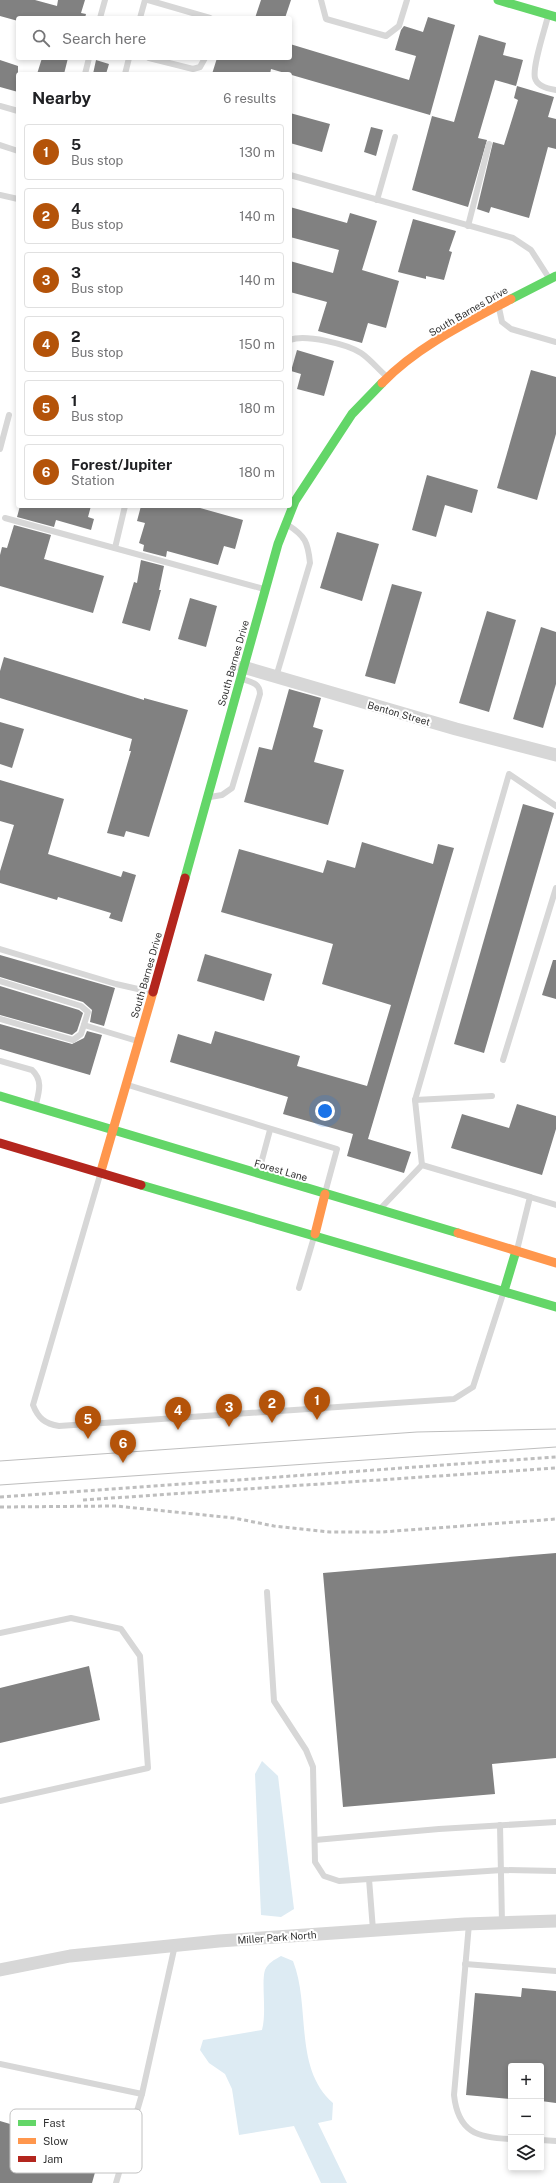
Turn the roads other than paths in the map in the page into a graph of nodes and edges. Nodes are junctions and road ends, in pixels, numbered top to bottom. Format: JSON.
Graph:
{"nodes":[{"id":1,"x":105,"y":0,"type":"edge"},
{"id":2,"x":147,"y":0,"type":"edge"},
{"id":3,"x":321,"y":0,"type":"edge"},
{"id":4,"x":407,"y":0,"type":"edge"},
{"id":5,"x":501,"y":0,"type":"edge"},
{"id":6,"x":101,"y":16,"type":"edge"},
{"id":7,"x":141,"y":16,"type":"edge"},
{"id":8,"x":203,"y":16,"type":"edge"},
{"id":9,"x":552,"y":16,"type":"edge"},
{"id":10,"x":88,"y":60,"type":"edge"},
{"id":11,"x":129,"y":60,"type":"edge"},
{"id":12,"x":157,"y":60,"type":"edge"},
{"id":13,"x":204,"y":60,"type":"edge"},
{"id":14,"x":86,"y":72,"type":"edge"},
{"id":15,"x":126,"y":72,"type":"edge"},
{"id":16,"x":556,"y":90,"type":"edge"},
{"id":17,"x":0,"y":106,"type":"edge"},
{"id":18,"x":16,"y":110,"type":"edge"},
{"id":19,"x":395,"y":137,"type":"dead end"},
{"id":20,"x":489,"y":144,"type":"dead end"},
{"id":21,"x":0,"y":146,"type":"edge"},
{"id":22,"x":16,"y":150,"type":"edge"},
{"id":23,"x":292,"y":176,"type":"edge"},
{"id":24,"x":0,"y":195,"type":"edge"},
{"id":25,"x":16,"y":199,"type":"edge"},
{"id":26,"x":377,"y":200,"type":"junction"},
{"id":27,"x":468,"y":226,"type":"junction"},
{"id":28,"x":553,"y":278,"type":"edge"},
{"id":29,"x":499,"y":306,"type":"junction"},
{"id":30,"x":292,"y":340,"type":"edge"},
{"id":31,"x":556,"y":342,"type":"edge"},
{"id":32,"x":388,"y":377,"type":"junction"},
{"id":33,"x":9,"y":414,"type":"dead end"},
{"id":34,"x":0,"y":449,"type":"edge"},
{"id":35,"x":292,"y":505,"type":"edge"},
{"id":36,"x":125,"y":508,"type":"edge"},
{"id":37,"x":290,"y":508,"type":"edge"},
{"id":38,"x":5,"y":518,"type":"dead end"},
{"id":39,"x":286,"y":524,"type":"junction"},
{"id":40,"x":115,"y":548,"type":"junction"},
{"id":41,"x":265,"y":590,"type":"junction"},
{"id":42,"x":242,"y":673,"type":"junction"},
{"id":43,"x":276,"y":677,"type":"junction"},
{"id":44,"x":556,"y":755,"type":"edge"},
{"id":45,"x":207,"y":796,"type":"junction"},
{"id":46,"x":556,"y":806,"type":"edge"},
{"id":47,"x":556,"y":888,"type":"edge"},
{"id":48,"x":0,"y":949,"type":"edge"},
{"id":49,"x":0,"y":981,"type":"edge"},
{"id":50,"x":152,"y":993,"type":"junction"},
{"id":51,"x":0,"y":1019,"type":"edge"},
{"id":52,"x":84,"y":1025,"type":"junction"},
{"id":53,"x":138,"y":1042,"type":"junction"},
{"id":54,"x":503,"y":1060,"type":"dead end"},
{"id":55,"x":0,"y":1061,"type":"edge"},
{"id":56,"x":127,"y":1085,"type":"junction"},
{"id":57,"x":0,"y":1096,"type":"edge"},
{"id":58,"x":492,"y":1096,"type":"dead end"},
{"id":59,"x":415,"y":1100,"type":"junction"},
{"id":60,"x":35,"y":1107,"type":"junction"},
{"id":61,"x":114,"y":1130,"type":"junction"},
{"id":62,"x":270,"y":1130,"type":"junction"},
{"id":63,"x":0,"y":1142,"type":"edge"},
{"id":64,"x":422,"y":1165,"type":"junction"},
{"id":65,"x":101,"y":1171,"type":"junction"},
{"id":66,"x":258,"y":1175,"type":"junction"},
{"id":67,"x":325,"y":1194,"type":"junction"},
{"id":68,"x":530,"y":1197,"type":"junction"},
{"id":69,"x":556,"y":1205,"type":"edge"},
{"id":70,"x":378,"y":1210,"type":"junction"},
{"id":71,"x":315,"y":1234,"type":"junction"},
{"id":72,"x":516,"y":1251,"type":"junction"},
{"id":73,"x":556,"y":1263,"type":"edge"},
{"id":74,"x":299,"y":1288,"type":"dead end"},
{"id":75,"x":504,"y":1291,"type":"junction"},
{"id":76,"x":556,"y":1307,"type":"edge"},
{"id":77,"x":267,"y":1592,"type":"dead end"},
{"id":78,"x":0,"y":1633,"type":"edge"},
{"id":79,"x":0,"y":1801,"type":"edge"},
{"id":80,"x":556,"y":1822,"type":"edge"},
{"id":81,"x":500,"y":1825,"type":"junction"},
{"id":82,"x":315,"y":1840,"type":"junction"},
{"id":83,"x":502,"y":1870,"type":"junction"},
{"id":84,"x":556,"y":1871,"type":"edge"},
{"id":85,"x":369,"y":1879,"type":"junction"},
{"id":86,"x":556,"y":1921,"type":"edge"},
{"id":87,"x":502,"y":1923,"type":"junction"},
{"id":88,"x":469,"y":1924,"type":"junction"},
{"id":89,"x":373,"y":1930,"type":"junction"},
{"id":90,"x":175,"y":1945,"type":"junction"},
{"id":91,"x":465,"y":1964,"type":"junction"},
{"id":92,"x":0,"y":1970,"type":"edge"},
{"id":93,"x":556,"y":1971,"type":"edge"},
{"id":94,"x":0,"y":2064,"type":"edge"},
{"id":95,"x":142,"y":2094,"type":"junction"},
{"id":96,"x":138,"y":2109,"type":"edge"},
{"id":97,"x":508,"y":2139,"type":"edge"},
{"id":98,"x":544,"y":2140,"type":"edge"},
{"id":99,"x":556,"y":2141,"type":"edge"},
{"id":100,"x":119,"y":2173,"type":"edge"},
{"id":101,"x":116,"y":2183,"type":"edge"}],
"edges":[{"from":1,"to":6,"type":"lane"},
{"from":2,"to":7,"type":"lane"},
{"from":2,"to":8,"type":"lane"},
{"from":3,"to":4,"type":"lane"},
{"from":5,"to":9,"type":"main road"},
{"from":9,"to":16,"type":"lane"},
{"from":10,"to":14,"type":"lane"},
{"from":11,"to":15,"type":"lane"},
{"from":12,"to":13,"type":"lane"},
{"from":17,"to":18,"type":"lane"},
{"from":19,"to":26,"type":"lane"},
{"from":20,"to":27,"type":"lane"},
{"from":21,"to":22,"type":"lane"},
{"from":23,"to":26,"type":"lane"},
{"from":24,"to":25,"type":"lane"},
{"from":26,"to":27,"type":"lane"},
{"from":27,"to":28,"type":"lane"},
{"from":28,"to":29,"type":"main road","name":"South Barnes Drive"},
{"from":29,"to":31,"type":"lane"},
{"from":29,"to":32,"type":"main road","name":"South Barnes Drive"},
{"from":30,"to":32,"type":"lane"},
{"from":32,"to":35,"type":"main road","name":"South Barnes Drive"},
{"from":33,"to":34,"type":"lane"},
{"from":36,"to":40,"type":"lane"},
{"from":37,"to":39,"type":"main road","name":"South Barnes Drive"},
{"from":38,"to":40,"type":"lane"},
{"from":39,"to":41,"type":"main road","name":"South Barnes Drive"},
{"from":39,"to":43,"type":"lane"},
{"from":40,"to":41,"type":"lane"},
{"from":41,"to":42,"type":"main road","name":"South Barnes Drive"},
{"from":42,"to":43,"type":"street","name":"Benton Street"},
{"from":42,"to":45,"type":"main road","name":"South Barnes Drive"},
{"from":42,"to":45,"type":"lane"},
{"from":43,"to":44,"type":"street","name":"Benton Street"},
{"from":45,"to":50,"type":"main road","name":"South Barnes Drive"},
{"from":46,"to":59,"type":"lane"},
{"from":47,"to":54,"type":"lane"},
{"from":48,"to":50,"type":"lane"},
{"from":49,"to":52,"type":"lane"},
{"from":50,"to":53,"type":"main road","name":"South Barnes Drive"},
{"from":51,"to":52,"type":"lane"},
{"from":52,"to":53,"type":"lane"},
{"from":53,"to":56,"type":"main road","name":"South Barnes Drive"},
{"from":55,"to":60,"type":"lane"},
{"from":56,"to":61,"type":"main road","name":"South Barnes Drive"},
{"from":56,"to":62,"type":"lane"},
{"from":57,"to":60,"type":"main road","name":"Forest Lane"},
{"from":58,"to":59,"type":"lane"},
{"from":59,"to":64,"type":"lane"},
{"from":60,"to":61,"type":"main road","name":"Forest Lane"},
{"from":61,"to":65,"type":"main road","name":"South Barnes Drive"},
{"from":61,"to":66,"type":"main road","name":"Forest Lane"},
{"from":62,"to":66,"type":"lane"},
{"from":62,"to":67,"type":"lane"},
{"from":63,"to":65,"type":"main road"},
{"from":64,"to":68,"type":"lane"},
{"from":64,"to":70,"type":"lane"},
{"from":65,"to":71,"type":"main road"},
{"from":65,"to":75,"type":"lane"},
{"from":66,"to":67,"type":"main road","name":"Forest Lane"},
{"from":67,"to":70,"type":"main road","name":"Forest Lane"},
{"from":67,"to":71,"type":"main road"},
{"from":68,"to":69,"type":"lane"},
{"from":68,"to":72,"type":"lane"},
{"from":70,"to":72,"type":"main road","name":"Forest Lane"},
{"from":71,"to":74,"type":"lane"},
{"from":71,"to":75,"type":"main road"},
{"from":72,"to":73,"type":"main road","name":"Forest Lane"},
{"from":72,"to":75,"type":"main road"},
{"from":75,"to":76,"type":"main road"},
{"from":77,"to":82,"type":"lane"},
{"from":78,"to":79,"type":"lane"},
{"from":80,"to":81,"type":"lane"},
{"from":81,"to":82,"type":"lane"},
{"from":81,"to":83,"type":"lane"},
{"from":82,"to":85,"type":"lane"},
{"from":83,"to":84,"type":"lane"},
{"from":83,"to":85,"type":"lane"},
{"from":83,"to":87,"type":"lane"},
{"from":85,"to":89,"type":"lane"},
{"from":86,"to":87,"type":"street","name":"Miller Park North"},
{"from":87,"to":88,"type":"street","name":"Miller Park North"},
{"from":88,"to":89,"type":"street","name":"Miller Park North"},
{"from":88,"to":91,"type":"lane"},
{"from":89,"to":90,"type":"street","name":"Miller Park North"},
{"from":90,"to":92,"type":"street","name":"Miller Park North"},
{"from":90,"to":95,"type":"lane"},
{"from":91,"to":93,"type":"lane"},
{"from":91,"to":97,"type":"lane"},
{"from":94,"to":95,"type":"lane"},
{"from":95,"to":96,"type":"lane"},
{"from":98,"to":99,"type":"lane"},
{"from":100,"to":101,"type":"lane"}]}
